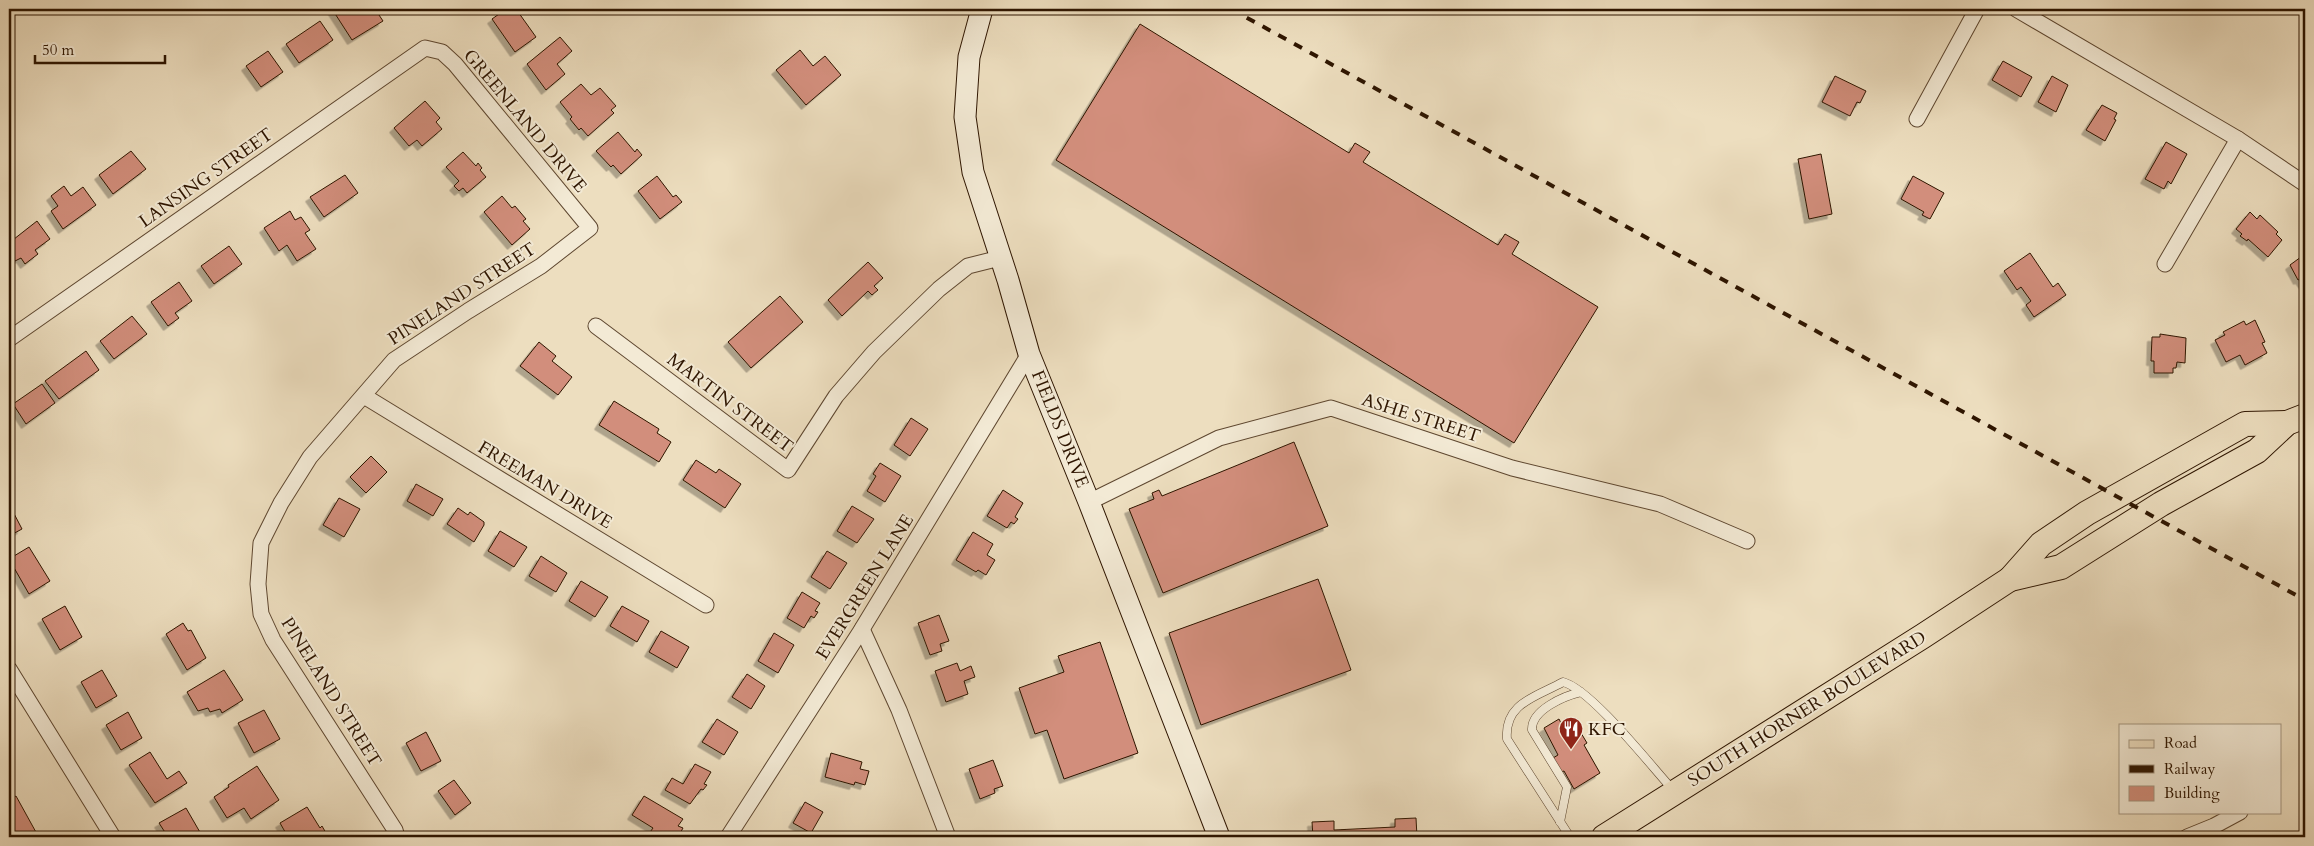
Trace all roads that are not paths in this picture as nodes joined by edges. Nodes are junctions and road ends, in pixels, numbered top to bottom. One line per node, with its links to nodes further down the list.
1 (982, 9): 9 (street, FIELDS DRIVE)
2 (1976, 9): 5 (street)
3 (2016, 9): 6 (street)
4 (425, 48): 8 (street, GREENLAND DRIVE); 12 (street, LANSING STREET)
5 (1917, 119)
6 (2238, 139): 7 (street); 10 (street)
7 (2305, 184)
8 (590, 228): 14 (street, PINELAND STREET)
9 (1000, 258): 11 (street, MARTIN STREET); 13 (street, FIELDS DRIVE)
10 (2165, 264)
11 (596, 326)
12 (9, 339)
13 (1029, 354): 16 (street, FIELDS DRIVE); 20 (street, EVERGREEN LANE)
14 (364, 396): 19 (street, FREEMAN DRIVE); 28 (street, PINELAND STREET)
15 (2296, 419): 18 (main road, SOUTH HORNER BOULEVARD); 18 (main road, SOUTH HORNER BOULEVARD)
16 (1089, 502): 17 (street, ASHE STREET); 31 (street, FIELDS DRIVE)
17 (1746, 541)
18 (2010, 579): 23 (main road, SOUTH HORNER BOULEVARD)
19 (706, 605)
20 (862, 629): 29 (street, EVERGREEN LANE); 30 (street)
21 (9, 669): 27 (street)
22 (1581, 692): 23 (lane); 25 (lane); 25 (lane)
23 (1675, 792): 26 (main road, SOUTH HORNER BOULEVARD)
24 (2236, 814): 33 (street)
25 (1560, 822): 32 (lane)
26 (1616, 834)
27 (114, 837)
28 (397, 837)
29 (728, 837)
30 (948, 837)
31 (1219, 837)
32 (1570, 837)
33 (2187, 837)

